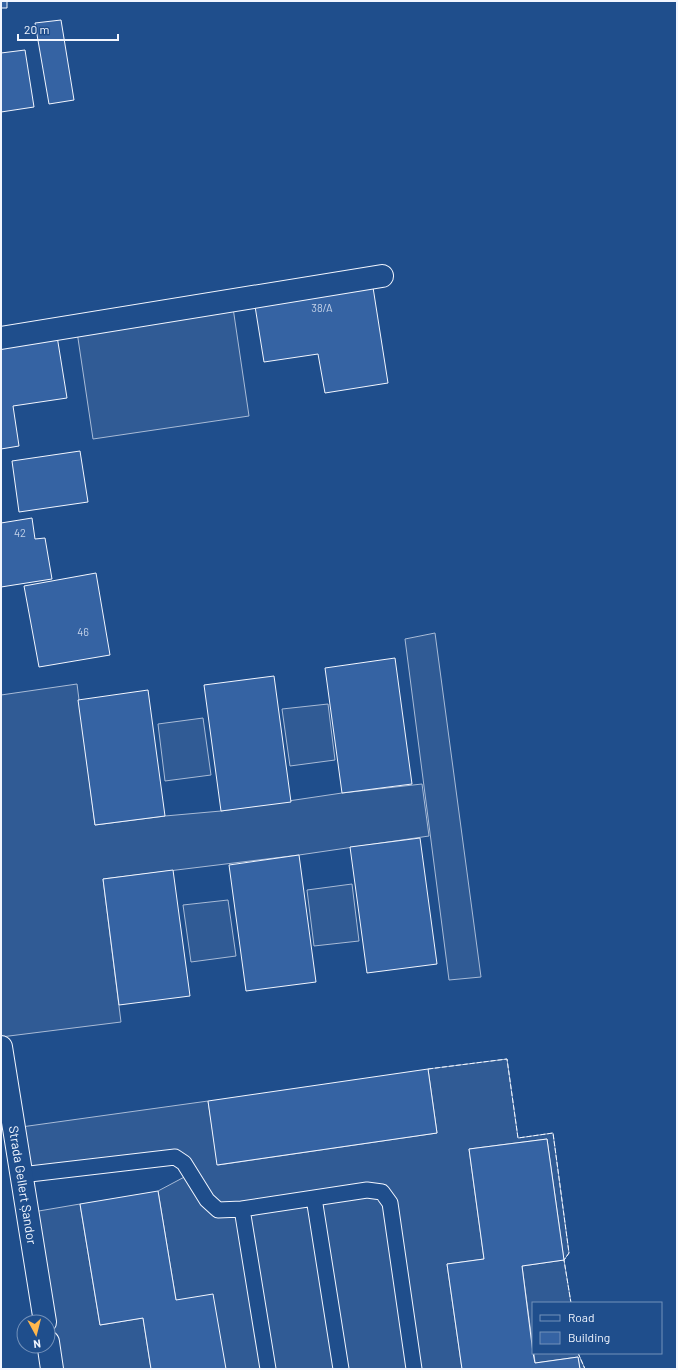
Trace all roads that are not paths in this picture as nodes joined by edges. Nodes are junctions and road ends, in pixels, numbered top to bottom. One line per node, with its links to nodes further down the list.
1 (382, 276): 2 (street)
2 (1, 338)
3 (1, 1047): 4 (street, Strada Gellert Șandor)
4 (21, 1175): 6 (lane); 7 (street, Strada Gellert Șandor)
5 (314, 1198): 6 (lane); 11 (lane); 12 (lane)
6 (242, 1209): 10 (lane)
7 (44, 1314)
8 (50, 1354): 9 (street)
9 (52, 1369)
10 (268, 1369)
11 (341, 1369)
12 (414, 1369)

